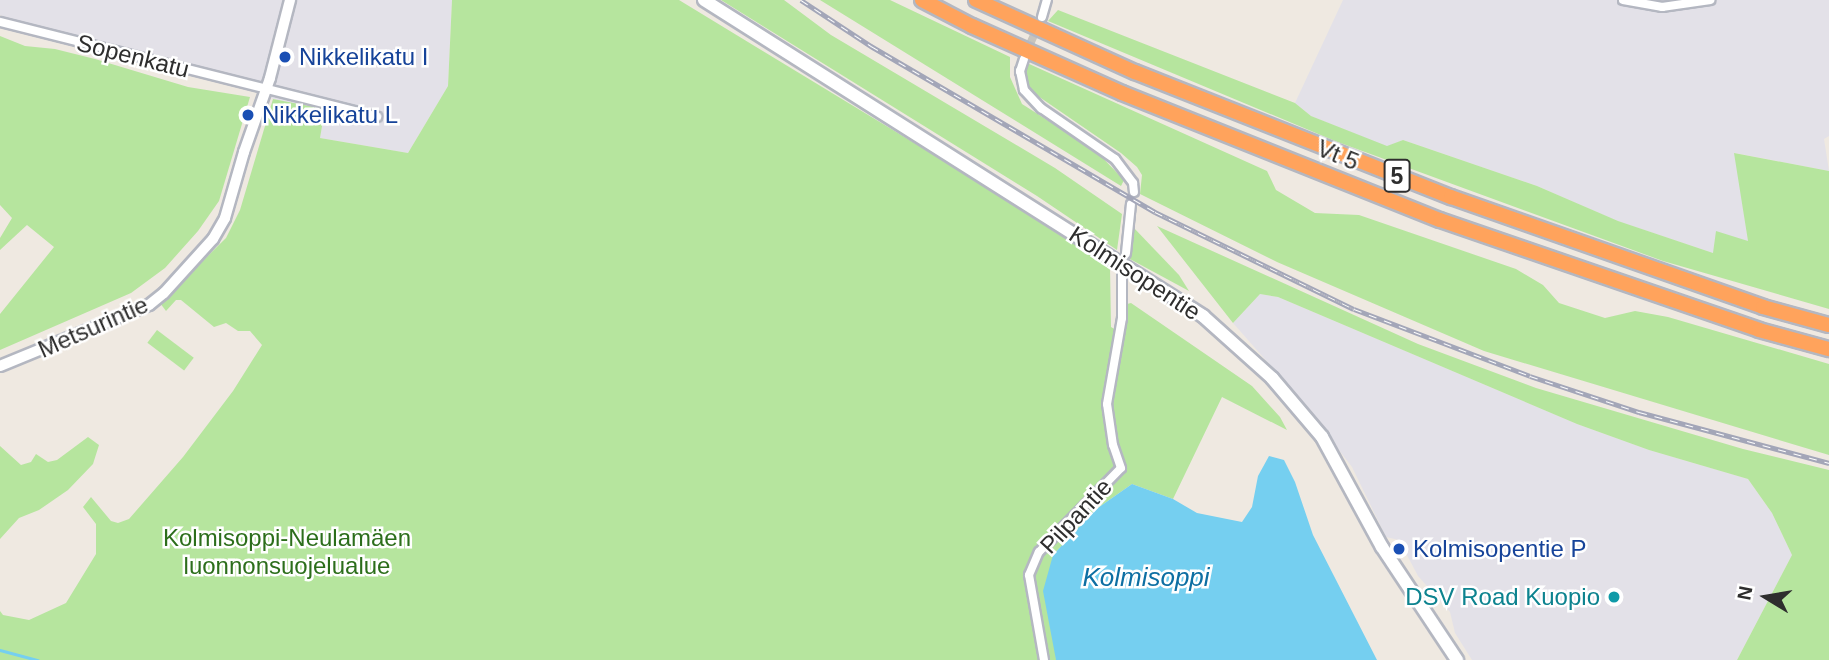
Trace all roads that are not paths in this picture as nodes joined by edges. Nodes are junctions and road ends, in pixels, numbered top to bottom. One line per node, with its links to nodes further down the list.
1 (290, 0): 11 (street, Metsurintie)
2 (704, 0): 21 (main road, Kolmisopentie)
3 (922, 0): 18 (highway, Vt 5 / 5)
4 (976, 0): 17 (highway, Vt 5 / 5)
5 (1047, 0): 8 (street)
6 (1623, 0): 7 (street)
7 (1710, 0)
8 (1042, 17)
9 (0, 22): 11 (street, Sopenkatu)
10 (1024, 59): 13 (street)
11 (266, 91): 12 (street, Sopenkatu); 19 (street, Metsurintie)
12 (377, 117)
13 (1134, 192)
14 (1131, 204): 15 (street)
15 (1126, 253)
16 (1122, 275): 20 (street, Pilpantie)
17 (1829, 325)
18 (1829, 349)
19 (0, 366)
20 (1044, 660)
21 (1457, 660)

